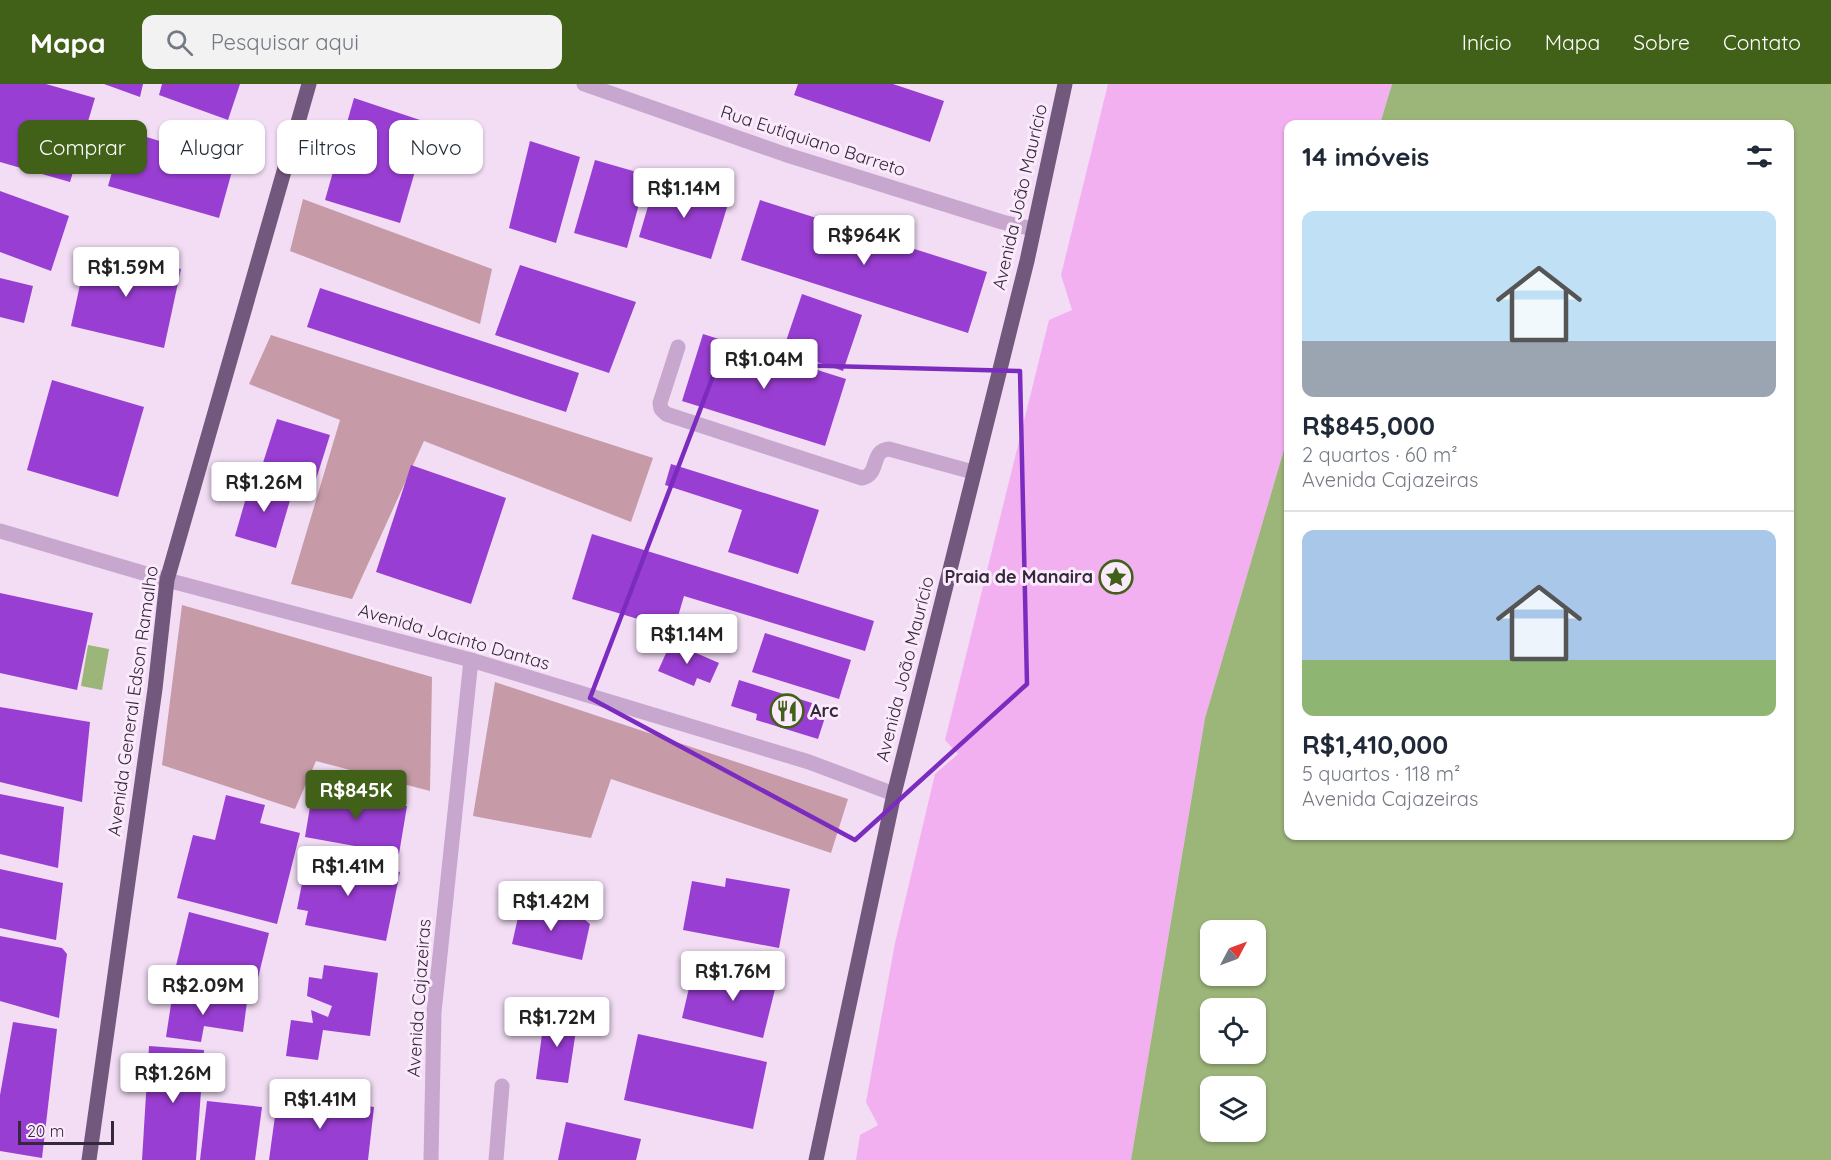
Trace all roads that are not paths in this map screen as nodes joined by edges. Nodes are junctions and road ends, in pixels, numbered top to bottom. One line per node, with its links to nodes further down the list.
1 (309, 84): 8 (main road, Avenida General Edson Ramalho)
2 (584, 84): 4 (street, Rua Eutiquiano Barreto)
3 (1065, 84): 4 (main road, Avenida João Maurício)
4 (1033, 229): 6 (main road, Avenida João Maurício)
5 (678, 347): 6 (street)
6 (973, 472): 10 (main road, Avenida João Maurício)
7 (0, 531): 8 (street, Avenida Jacinto Dantas)
8 (167, 580): 9 (street, Avenida Jacinto Dantas); 12 (main road, Avenida General Edson Ramalho)
9 (471, 660): 10 (street, Avenida Jacinto Dantas); 13 (street, Avenida Cajazeiras)
10 (894, 794): 15 (main road, Avenida João Maurício)
11 (502, 1086): 14 (street)
12 (89, 1160)
13 (430, 1160)
14 (496, 1160)
15 (816, 1160)

